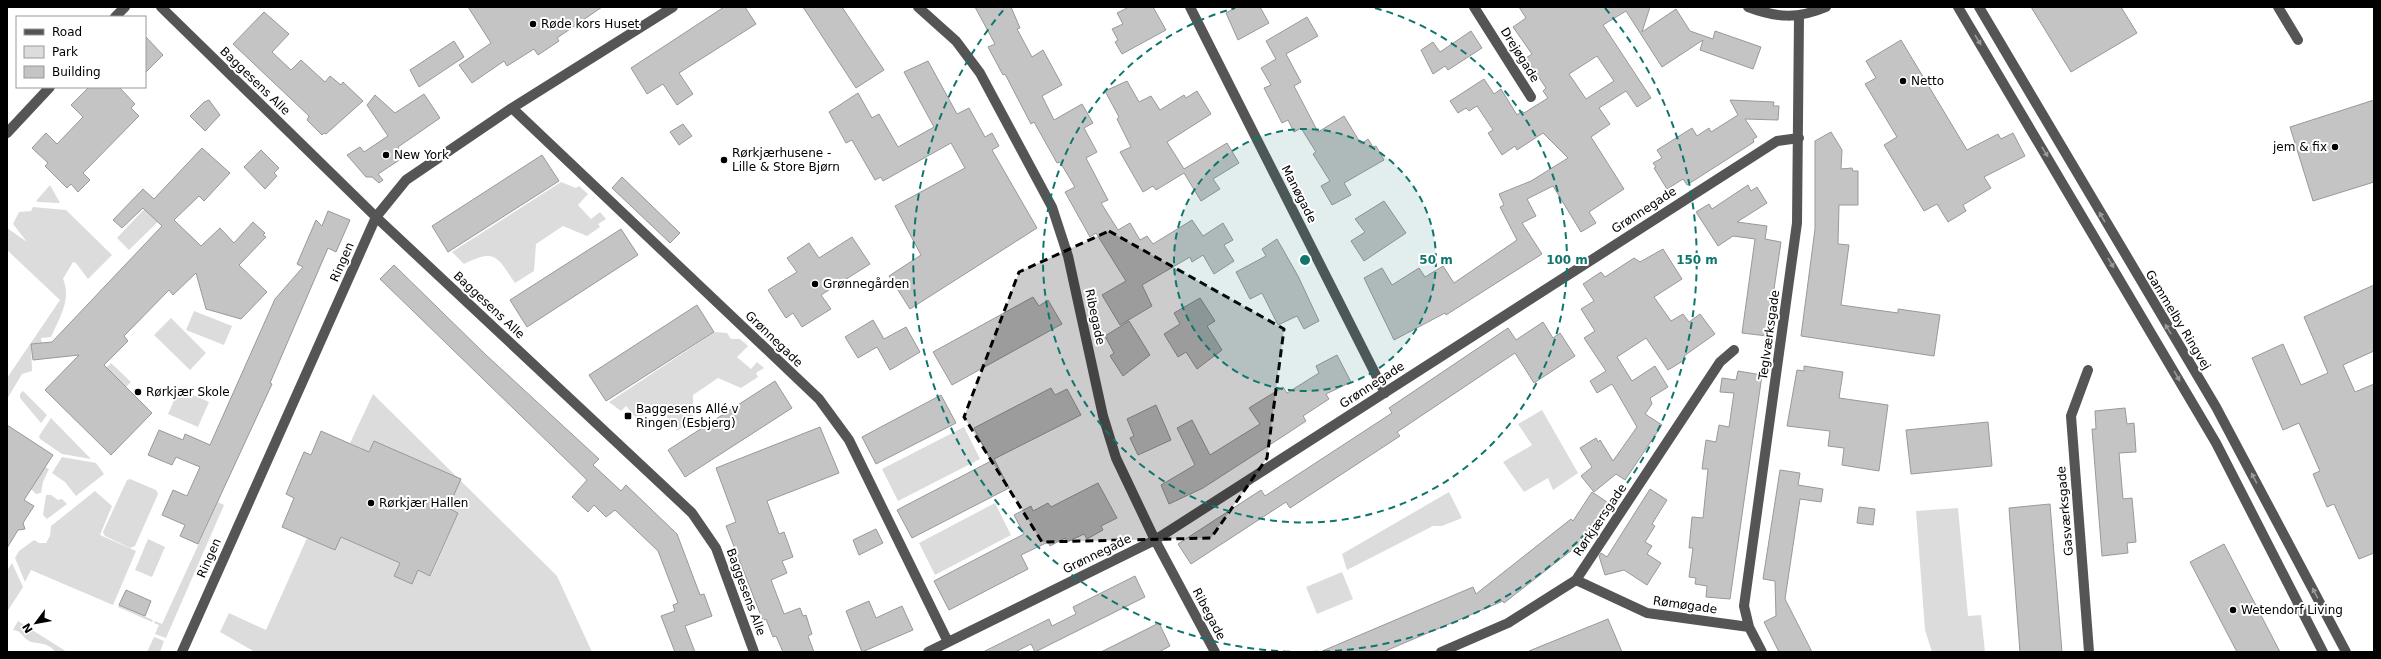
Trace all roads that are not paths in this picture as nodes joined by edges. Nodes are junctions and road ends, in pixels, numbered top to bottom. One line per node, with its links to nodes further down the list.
1 (125, 7): 12 (street)
2 (161, 7): 20 (street, Baggesens Alle)
3 (673, 7): 17 (street, Ringen)
4 (918, 7): 24 (street, Ribegade)
5 (1190, 7): 23 (street, Manøgade)
6 (1474, 7): 16 (street, Drejøgade)
7 (1748, 7): 13 (street)
8 (1826, 7): 13 (street)
9 (1958, 7): 35 (street, one-way to 35)
10 (1978, 7): 36 (street, Gammelby Ringvej, one-way to 10)
11 (2278, 7): 14 (street)
12 (116, 16)
13 (1799, 17): 19 (street, Teglværksgade)
14 (2298, 40)
15 (49, 88): 18 (street)
16 (1530, 97)
17 (512, 108): 20 (street, Ringen); 27 (street, Grønnegade)
18 (7, 133)
19 (1799, 138): 23 (street, Grønnegade); 26 (street, Teglværksgade)
20 (376, 217): 28 (street, Ringen); 29 (street, Baggesens Alle)
21 (1734, 350): 25 (street, Rørkjærsgade)
22 (2088, 370): 34 (street, Gasværksgade)
23 (1385, 393): 24 (street, Grønnegade)
24 (1155, 540): 27 (street, Grønnegade); 31 (street, Ribegade)
25 (1576, 580): 26 (street, Rømøgade); 32 (street, Rørkjærsgade)
26 (1749, 627): 33 (street, Teglværksgade)
27 (948, 642): 30 (street, Grønnegade)
28 (182, 652)
29 (754, 652)
30 (928, 652)
31 (1214, 652)
32 (1442, 652)
33 (1762, 652)
34 (2089, 652)
35 (2323, 652)
36 (2346, 652)

